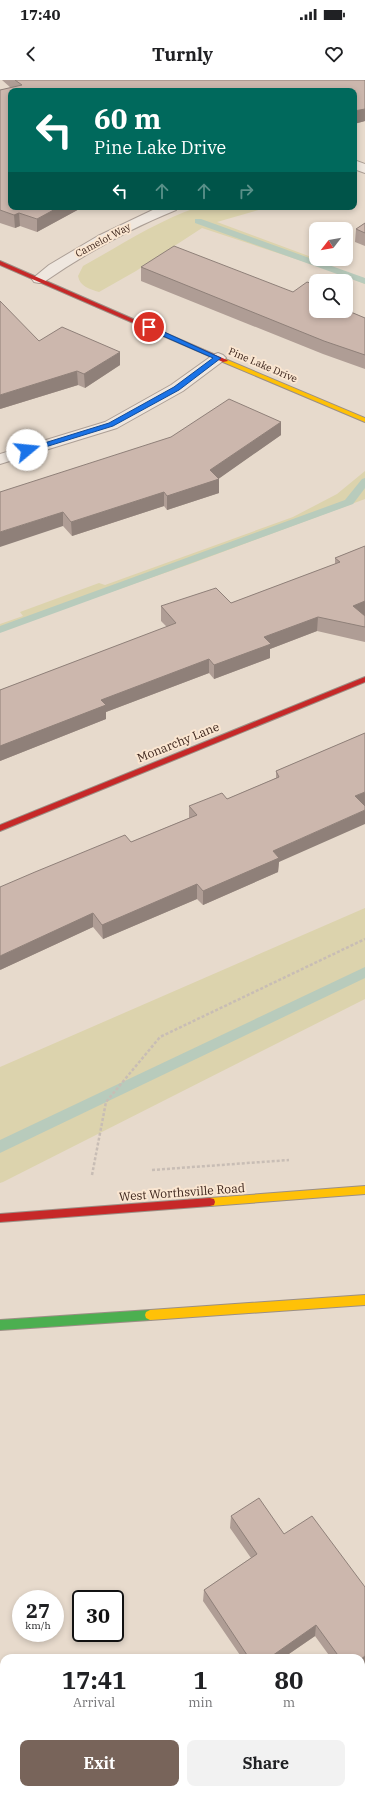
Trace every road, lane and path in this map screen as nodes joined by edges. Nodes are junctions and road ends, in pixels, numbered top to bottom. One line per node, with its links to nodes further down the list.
1 (357, 158): 2 (street)
2 (365, 169)
3 (163, 210): 5 (street, Camelot Way)
4 (0, 263): 5 (street, Pine Lake Drive)
5 (39, 279): 6 (street, Pine Lake Drive)
6 (218, 358): 7 (street, Pine Lake Drive); 8 (street)
7 (365, 420)
8 (0, 459)
9 (365, 679): 10 (street, Monarchy Lane)
10 (0, 828)
11 (365, 939): 12 (path)
12 (92, 1175)
13 (365, 1190): 14 (street, West Worthsville Road)
14 (0, 1218)
15 (365, 1300): 16 (street)
16 (0, 1325)

